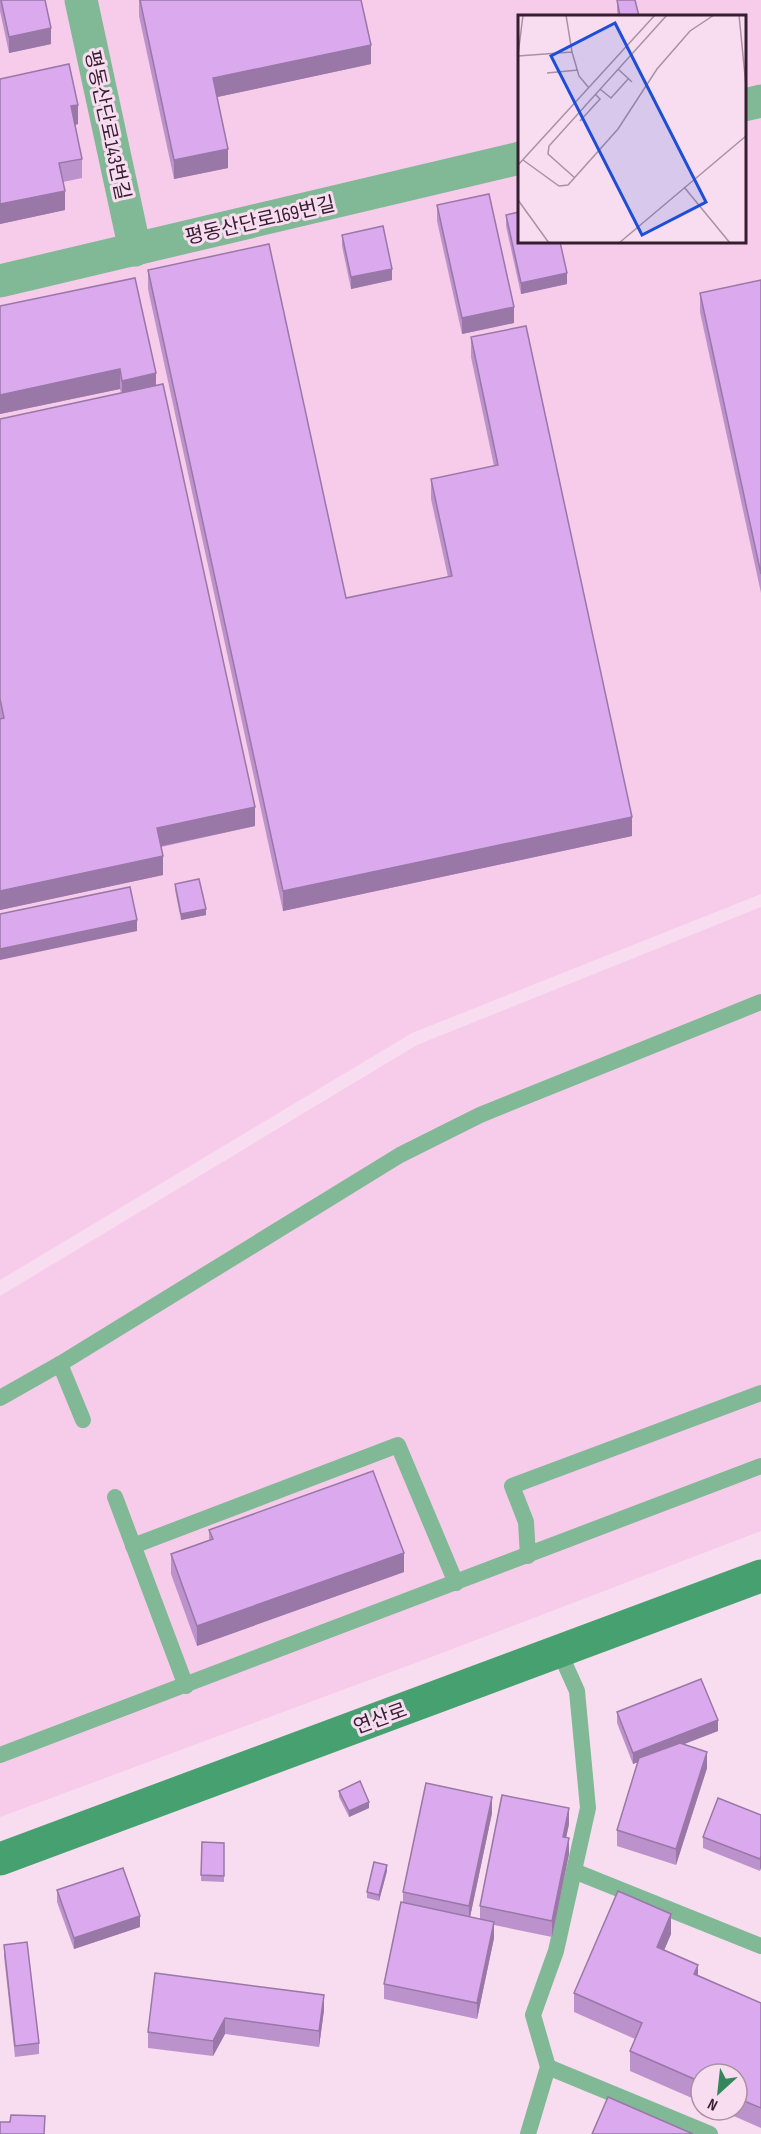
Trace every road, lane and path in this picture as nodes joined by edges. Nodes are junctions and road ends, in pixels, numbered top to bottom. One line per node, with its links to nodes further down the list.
1 (81, 0): 5 (street, 평동산단로143번길)
2 (761, 101): 3 (street)
3 (746, 105)
4 (518, 158): 5 (street, 평동산단로169번길)
5 (135, 250): 6 (street, 평동산단로169번길)
6 (0, 281)
7 (761, 1002): 8 (lane)
8 (60, 1364): 10 (lane); 11 (lane)
9 (761, 1393): 15 (lane)
10 (0, 1398)
11 (83, 1420)
12 (761, 1466): 15 (lane)
13 (115, 1497): 14 (lane)
14 (133, 1546): 17 (lane); 19 (lane)
15 (528, 1556): 17 (lane)
16 (761, 1576): 18 (main road, 연산로)
17 (456, 1583): 19 (lane)
18 (560, 1651): 21 (main road, 연산로); 22 (lane)
19 (186, 1686): 20 (lane)
20 (0, 1755)
21 (0, 1860)
22 (574, 1871): 23 (lane); 24 (lane)
23 (761, 1946)
24 (548, 2067): 25 (lane); 26 (lane)
25 (528, 2134)
26 (710, 2134)

